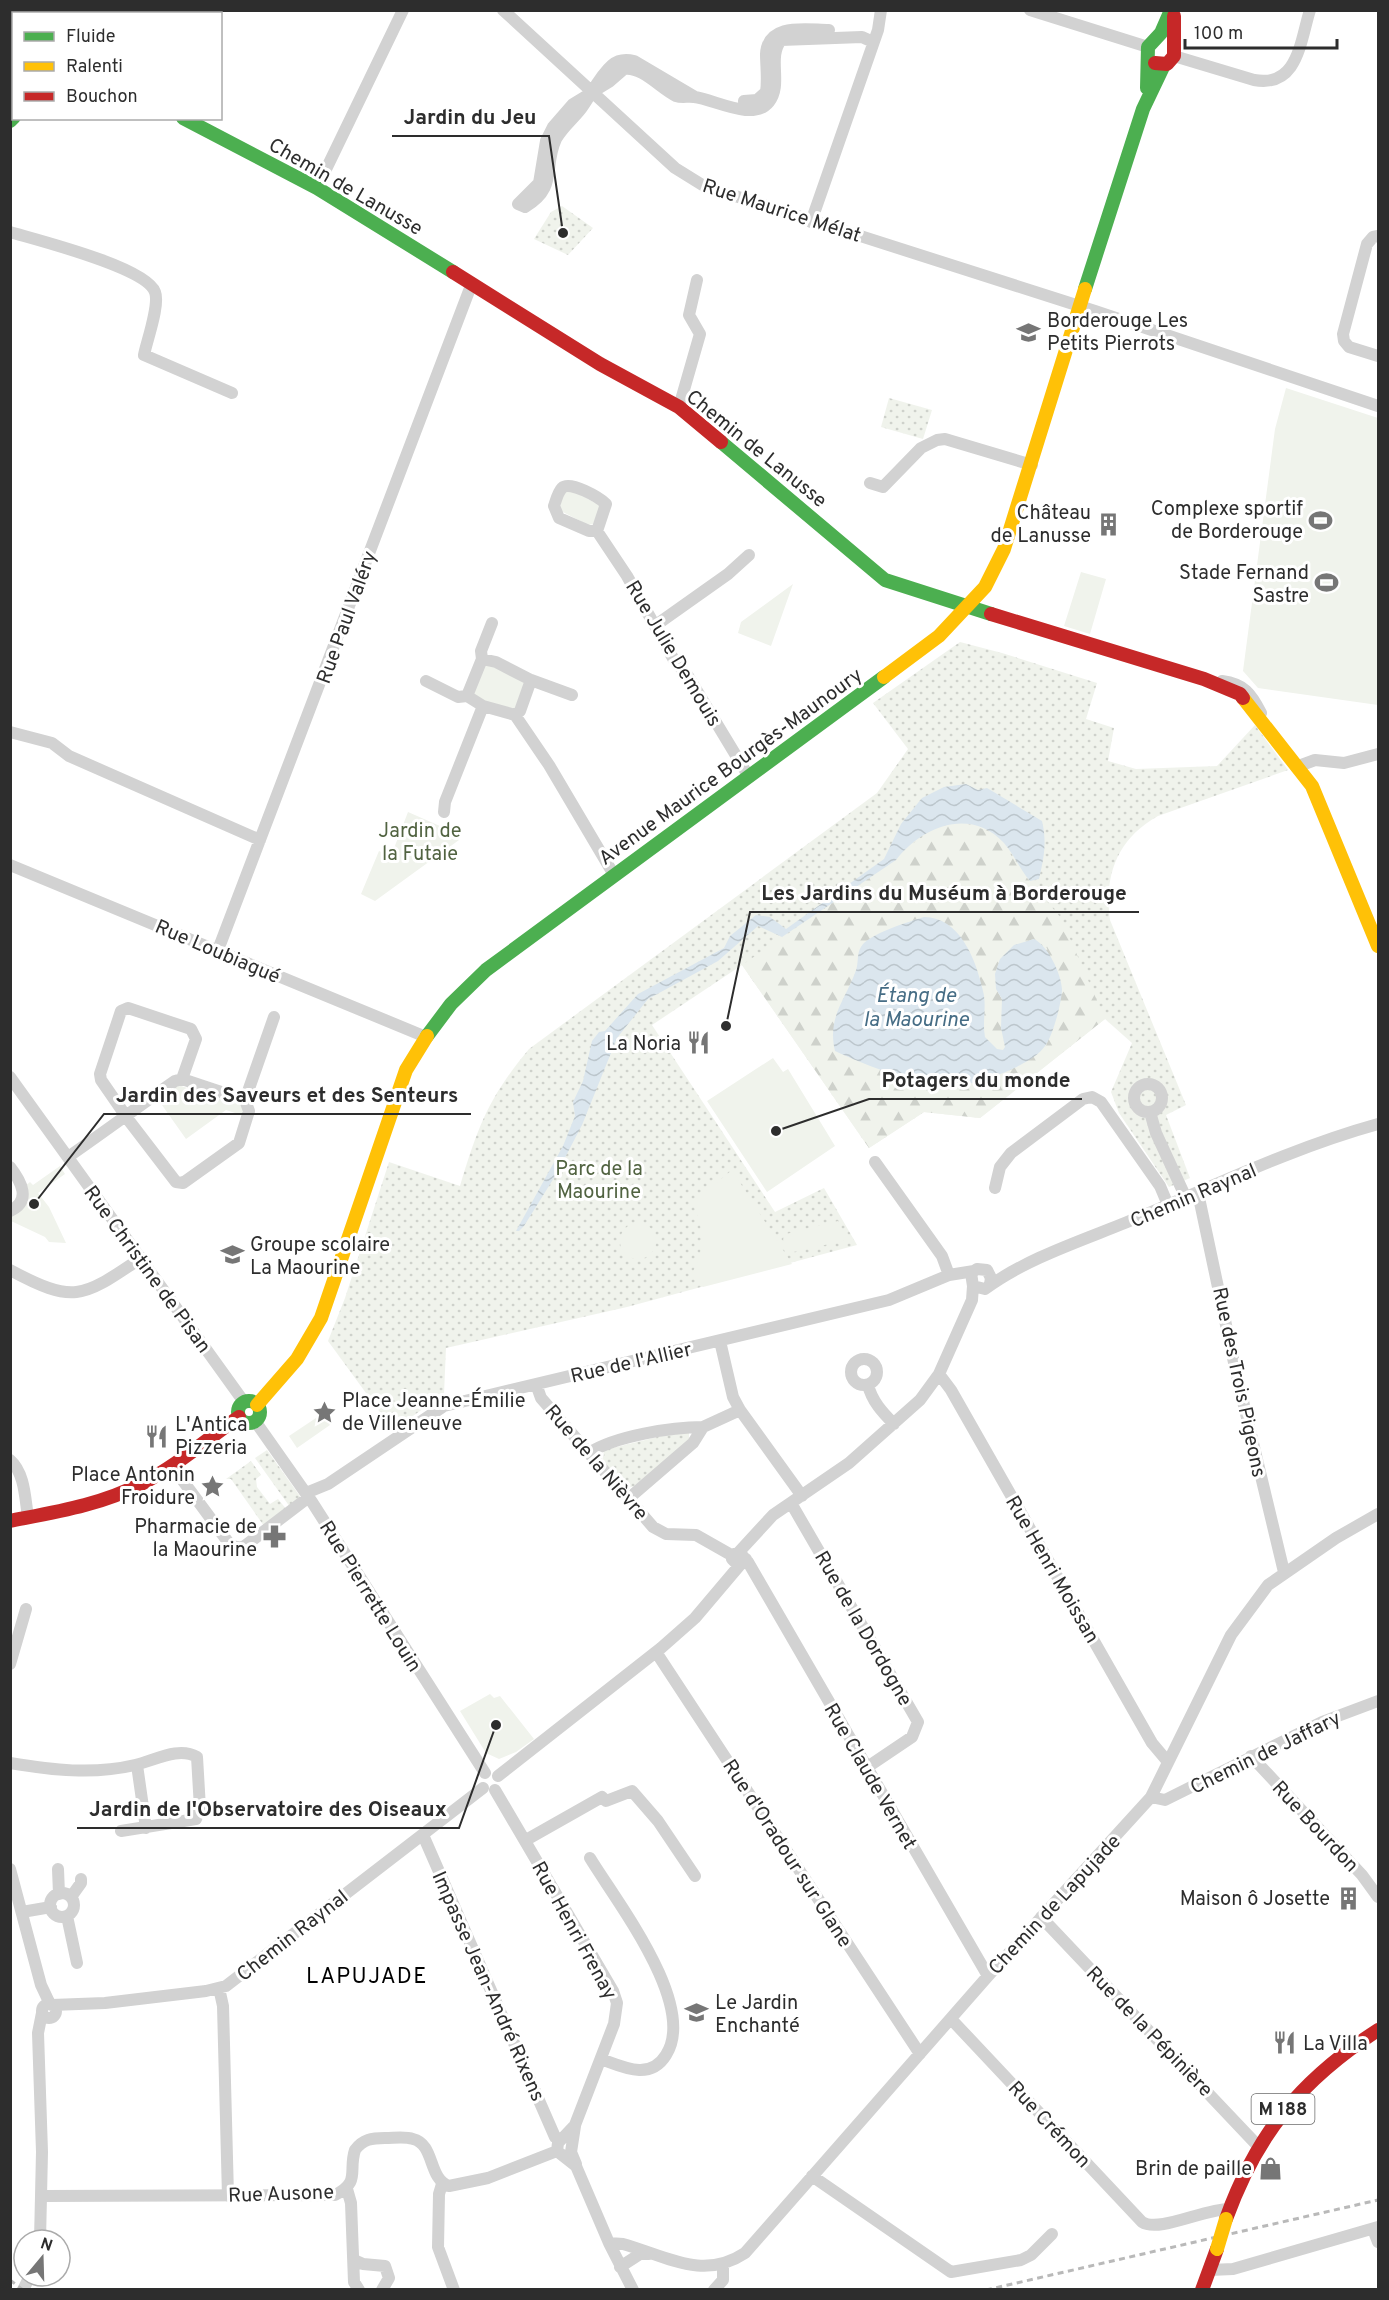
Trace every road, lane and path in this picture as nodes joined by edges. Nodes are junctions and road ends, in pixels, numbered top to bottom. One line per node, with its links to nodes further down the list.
1 (403, 10): 14 (street)
2 (503, 10): 10 (street, Rue Maurice Mélat)
3 (880, 10): 7 (street)
4 (1030, 10): 8 (street)
5 (1173, 10): 8 (street, Avenue Maurice Bourgès-Maunoury); 9 (street, Avenue Maurice Bourgès-Maunoury)
6 (1310, 10): 9 (street)
7 (875, 38): 10 (street); 15 (street)
8 (1152, 48): 9 (street); 9 (street); 11 (street, Avenue Maurice Bourgès-Maunoury)
9 (1170, 55): 11 (street, Avenue Maurice Bourgès-Maunoury)
10 (591, 93): 13 (street); 15 (street, Rue Maurice Mélat)
11 (1143, 109): 20 (street, Avenue Maurice Bourgès-Maunoury)
12 (187, 120): 14 (street, Chemin de Lanusse)
13 (560, 125): 13 (street)
14 (317, 188): 19 (street, Chemin de Lanusse)
15 (811, 222): 20 (street, Rue Maurice Mélat)
16 (10, 232): 22 (street)
17 (1378, 236): 21 (street)
18 (697, 280): 24 (street)
19 (472, 283): 24 (street, Chemin de Lanusse); 44 (street, Rue Paul Valéry)
20 (1080, 306): 23 (street, Rue Maurice Mélat); 25 (street, Avenue Maurice Bourgès-Maunoury)
21 (1378, 356)
22 (232, 393)
23 (1378, 406)
24 (679, 407): 29 (street, Chemin de Lanusse)
25 (1032, 465): 26 (street); 29 (street, Avenue Maurice Bourgès-Maunoury)
26 (870, 483)
27 (597, 531): 27 (street); 31 (street, Rue Julie Demouis)
28 (749, 555): 31 (street)
29 (969, 606): 41 (street, Chemin de Lanusse); 42 (street, Avenue Maurice Bourgès-Maunoury)
30 (492, 623): 32 (street)
31 (656, 625): 42 (street, Rue Julie Demouis)
32 (482, 659): 33 (street); 36 (street)
33 (531, 680): 35 (street); 38 (street)
34 (426, 681): 36 (street)
35 (572, 695)
36 (467, 696): 37 (street)
37 (483, 706): 38 (street); 43 (street)
38 (515, 715): 46 (street)
39 (10, 732): 44 (street)
40 (1378, 754): 41 (street)
41 (1296, 767): 47 (street, Chemin de Lanusse)
42 (749, 777): 46 (street, Avenue Maurice Bourgès-Maunoury)
43 (444, 812)
44 (260, 840): 48 (street, Rue Paul Valéry)
45 (10, 865): 48 (street, Rue Loubiagué)
46 (614, 875): 50 (street, Avenue Maurice Bourgès-Maunoury)
47 (1378, 946)
48 (218, 950): 50 (street, Rue Loubiagué)
49 (274, 1017): 53 (street)
50 (426, 1036): 72 (street, Avenue Maurice Bourgès-Maunoury)
51 (10, 1077): 57 (street, Rue Christine de Pisan)
52 (182, 1079): 53 (street); 55 (street); 55 (street)
53 (247, 1103): 55 (street)
54 (1150, 1112): 61 (street, Rue des Trois Pigeons)
55 (126, 1116): 57 (street)
56 (1378, 1124): 61 (street, Chemin Raynal)
57 (68, 1157): 64 (street, Rue Christine de Pisan)
58 (874, 1162): 66 (street)
59 (10, 1167): 63 (street)
60 (995, 1188): 62 (street)
61 (1192, 1195): 62 (street, Chemin Raynal); 88 (street, Rue des Trois Pigeons)
62 (1168, 1205): 67 (street, Chemin Raynal)
63 (10, 1211)
64 (141, 1258): 65 (street); 72 (street, Rue Christine de Pisan)
65 (10, 1270)
66 (950, 1275): 67 (street, Rue de l'Allier); 68 (street, Rue de l'Allier)
67 (980, 1281): 69 (street)
68 (720, 1341): 70 (street, Rue de l'Allier); 73 (street)
69 (939, 1374): 76 (street); 94 (street, Rue Henri Moissan)
70 (536, 1384): 78 (street, Rue de la Nièvre); 81 (street, Rue de l'Allier)
71 (868, 1385): 76 (street)
72 (251, 1404): 74 (street); 75 (street)
73 (740, 1410): 77 (street); 83 (street)
74 (239, 1417): 75 (street); 80 (street)
75 (255, 1421): 81 (street, Rue Pierrette Louin)
76 (894, 1424): 83 (street)
77 (703, 1427): 78 (street); 82 (street)
78 (589, 1454): 82 (street, Rue de la Nièvre)
79 (10, 1460): 85 (street)
80 (172, 1466): 81 (street); 85 (street)
81 (309, 1497): 98 (street, Rue Pierrette Louin)
82 (628, 1499): 87 (street, Rue de la Nièvre)
83 (796, 1499): 87 (street); 97 (street, Rue de la Dordogne)
84 (1378, 1514): 88 (street, Chemin de Lapujade)
85 (28, 1517): 86 (street)
86 (10, 1521)
87 (739, 1560): 90 (street); 97 (street, Rue Claude Vernet)
88 (1284, 1572): 94 (street, Chemin de Lapujade)
89 (26, 1609): 91 (street)
90 (656, 1652): 99 (street); 123 (street, Rue d'Oradour sur Glane)
91 (10, 1664)
92 (1378, 1701): 93 (street, Chemin de Jaffary)
93 (1251, 1756): 101 (street, Chemin de Jaffary); 112 (street, Rue Bourdon)
94 (1168, 1762): 101 (street, Chemin de Lapujade)
95 (10, 1763): 96 (street)
96 (137, 1765): 102 (street); 102 (street)
97 (866, 1768): 118 (street, Rue Claude Vernet)
98 (485, 1773): 99 (street); 100 (street)
99 (498, 1776): 100 (street)
100 (489, 1789): 104 (street, Chemin Raynal); 105 (street, Rue Henri Frenay)
101 (1152, 1797): 116 (street, Chemin de Lapujade)
102 (146, 1828): 103 (street)
103 (121, 1832)
104 (423, 1835): 119 (street, Chemin Raynal); 126 (street, Impasse Jean-André Rixens)
105 (526, 1840): 109 (street); 124 (street, Rue Henri Frenay)
106 (590, 1858): 124 (street)
107 (10, 1869): 114 (street)
108 (58, 1869): 111 (street)
109 (695, 1876)
110 (81, 1879): 111 (street)
111 (65, 1896): 113 (street); 115 (street)
112 (1378, 1897)
113 (51, 1907): 114 (street); 115 (street)
114 (21, 1912): 120 (street)
115 (67, 1916): 117 (street)
116 (1041, 1917): 118 (street, Chemin de Lapujade); 125 (street, Rue de la Pépinière)
117 (77, 1963)
118 (988, 1976): 121 (street, Chemin de Lapujade)
119 (219, 1988): 120 (street, Chemin Raynal); 131 (street)
120 (48, 2010): 130 (street)
121 (951, 2019): 123 (street, Chemin de Lapujade); 132 (street, Rue Crémon)
122 (1378, 2030): 125 (street, M 188)
123 (920, 2054): 127 (street, Chemin de Lapujade)
124 (601, 2059): 126 (street, Rue Henri Frenay)
125 (1258, 2145): 132 (street, M 188)
126 (564, 2147): 128 (street); 136 (street, Impasse Jean-André Rixens)
127 (812, 2176): 135 (street); 140 (street, Chemin de Lapujade)
128 (442, 2184): 129 (street, Rue Ausone); 144 (street)
129 (347, 2189): 131 (street, Rue Ausone); 139 (street)
130 (43, 2196): 131 (street, Rue Ausone); 133 (street)
131 (228, 2196)
132 (1228, 2214): 138 (street, M 188, bridge)
133 (41, 2228)
134 (1377, 2233): 138 (street)
135 (1052, 2234)
136 (609, 2243): 137 (street); 141 (street)
137 (650, 2254): 140 (street); 141 (street)
138 (1214, 2259): 148 (street, M 188)
139 (354, 2260): 142 (street); 143 (street)
140 (723, 2265): 147 (street)
141 (620, 2267): 145 (street); 146 (street)
142 (359, 2289)
143 (382, 2289)
144 (454, 2289)
145 (625, 2289)
146 (633, 2289)
147 (714, 2289)
148 (1202, 2289)

